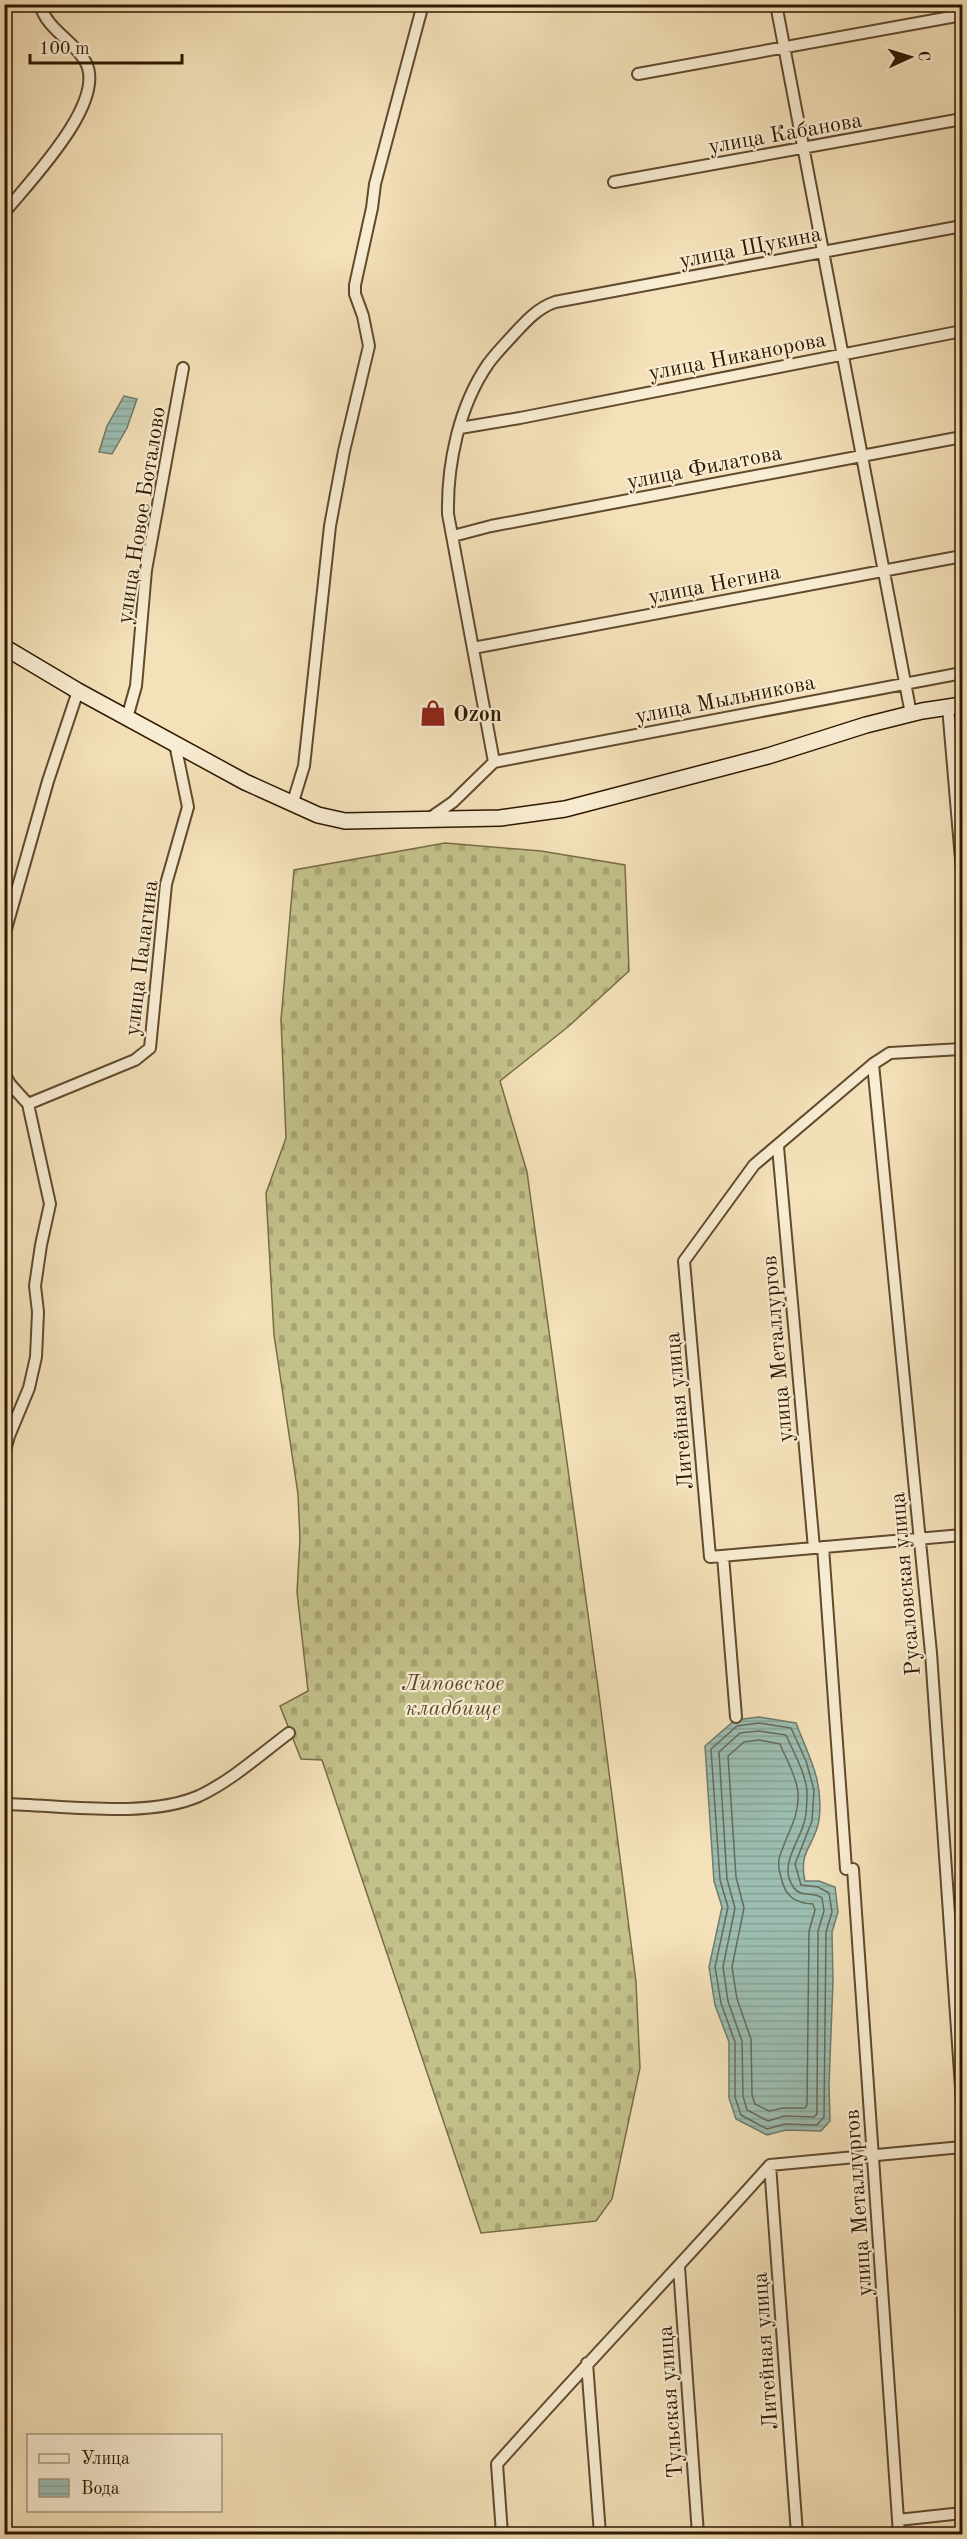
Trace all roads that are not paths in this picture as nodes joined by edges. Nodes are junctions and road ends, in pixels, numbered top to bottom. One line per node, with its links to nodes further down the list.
1 (40, 4): 10 (street)
2 (423, 4): 33 (street)
3 (777, 4): 5 (street)
4 (963, 15): 5 (street)
5 (785, 48): 6 (street); 8 (street)
6 (638, 74)
7 (963, 119): 8 (street, улица Кабанова)
8 (805, 148): 9 (street, улица Кабанова); 12 (street)
9 (614, 183)
10 (4, 213)
11 (963, 226): 12 (street, улица Щукина)
12 (825, 252): 14 (street); 16 (street, улица Щукина)
13 (963, 332): 14 (street, улица Никанорова)
14 (844, 354): 16 (street, улица Никанорова); 18 (street)
15 (183, 368): 28 (street, улица Новое Боталово)
16 (460, 428): 19 (street)
17 (963, 437): 18 (street, улица Филатова)
18 (864, 456): 19 (street, улица Филатова); 21 (street)
19 (453, 536): 23 (street)
20 (963, 556): 21 (street, улица Негина)
21 (884, 571): 23 (street, улица Негина); 25 (street)
22 (4, 647): 26 (street)
23 (473, 648): 31 (street)
24 (963, 673): 25 (street, улица Мыльникова)
25 (906, 684): 29 (street); 31 (street, улица Мыльникова)
26 (78, 691): 28 (street); 37 (street)
27 (955, 706): 29 (street); 36 (street)
28 (129, 710): 30 (street)
29 (911, 714): 34 (street)
30 (175, 744): 33 (street); 41 (street, улица Палагина)
31 (494, 762): 32 (street)
32 (453, 802): 34 (street); 35 (street)
33 (292, 805): 35 (street)
34 (456, 819): 35 (street)
35 (427, 820)
36 (963, 871)
37 (4, 936)
38 (963, 1049): 39 (street)
39 (873, 1064): 42 (street); 45 (street, Русаловская улица)
40 (4, 1073): 41 (street)
41 (28, 1104): 43 (street)
42 (778, 1147): 46 (street, улица Металлургов); 47 (street, Литейная улица)
43 (4, 1454)
44 (963, 1535): 45 (street)
45 (920, 1539): 46 (street); 51 (street, Русаловская улица)
46 (818, 1547): 47 (street); 53 (street, улица Металлургов)
47 (723, 1556): 48 (street)
48 (736, 1717)
49 (289, 1732): 50 (street)
50 (4, 1804)
51 (963, 2102)
52 (963, 2147): 53 (street)
53 (873, 2156): 54 (street); 58 (street, улица Металлургов)
54 (770, 2165): 55 (street); 62 (street, Литейная улица)
55 (679, 2267): 56 (street); 61 (street, Тульская улица)
56 (587, 2363): 59 (street); 60 (street)
57 (963, 2513): 58 (street)
58 (897, 2520): 63 (street, улица Металлургов)
59 (502, 2535)
60 (600, 2535)
61 (698, 2535)
62 (797, 2535)
63 (898, 2535)

